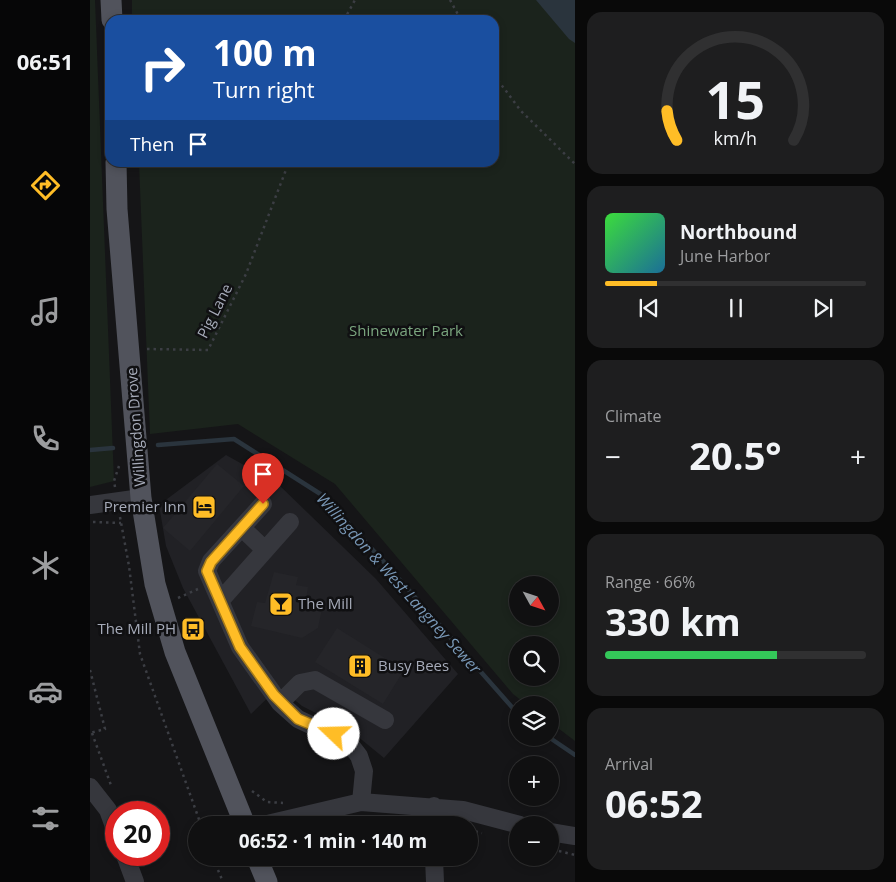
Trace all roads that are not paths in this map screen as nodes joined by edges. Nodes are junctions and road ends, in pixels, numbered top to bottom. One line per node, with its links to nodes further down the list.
1 (111, 0): 2 (main road)
2 (112, 15)
3 (116, 167): 4 (main road, Willingdon Drove)
4 (141, 498): 5 (street); 17 (main road, Willingdon Drove)
5 (90, 504)
6 (263, 504): 8 (street)
7 (290, 522): 9 (street)
8 (242, 528): 9 (street); 10 (street)
9 (265, 550): 10 (street)
10 (221, 600): 11 (street)
11 (280, 703): 12 (street); 14 (street)
12 (385, 720)
13 (90, 787): 15 (street)
14 (361, 802): 16 (street); 18 (street)
15 (105, 806)
16 (434, 806): 19 (street); 20 (street)
17 (241, 816)
18 (301, 816)
19 (434, 816)
20 (509, 822)
21 (559, 833): 22 (street)
22 (575, 836)
23 (129, 866): 26 (street)
24 (260, 866): 27 (main road)
25 (434, 866): 28 (street)
26 (135, 882)
27 (267, 882)
28 (435, 882)

